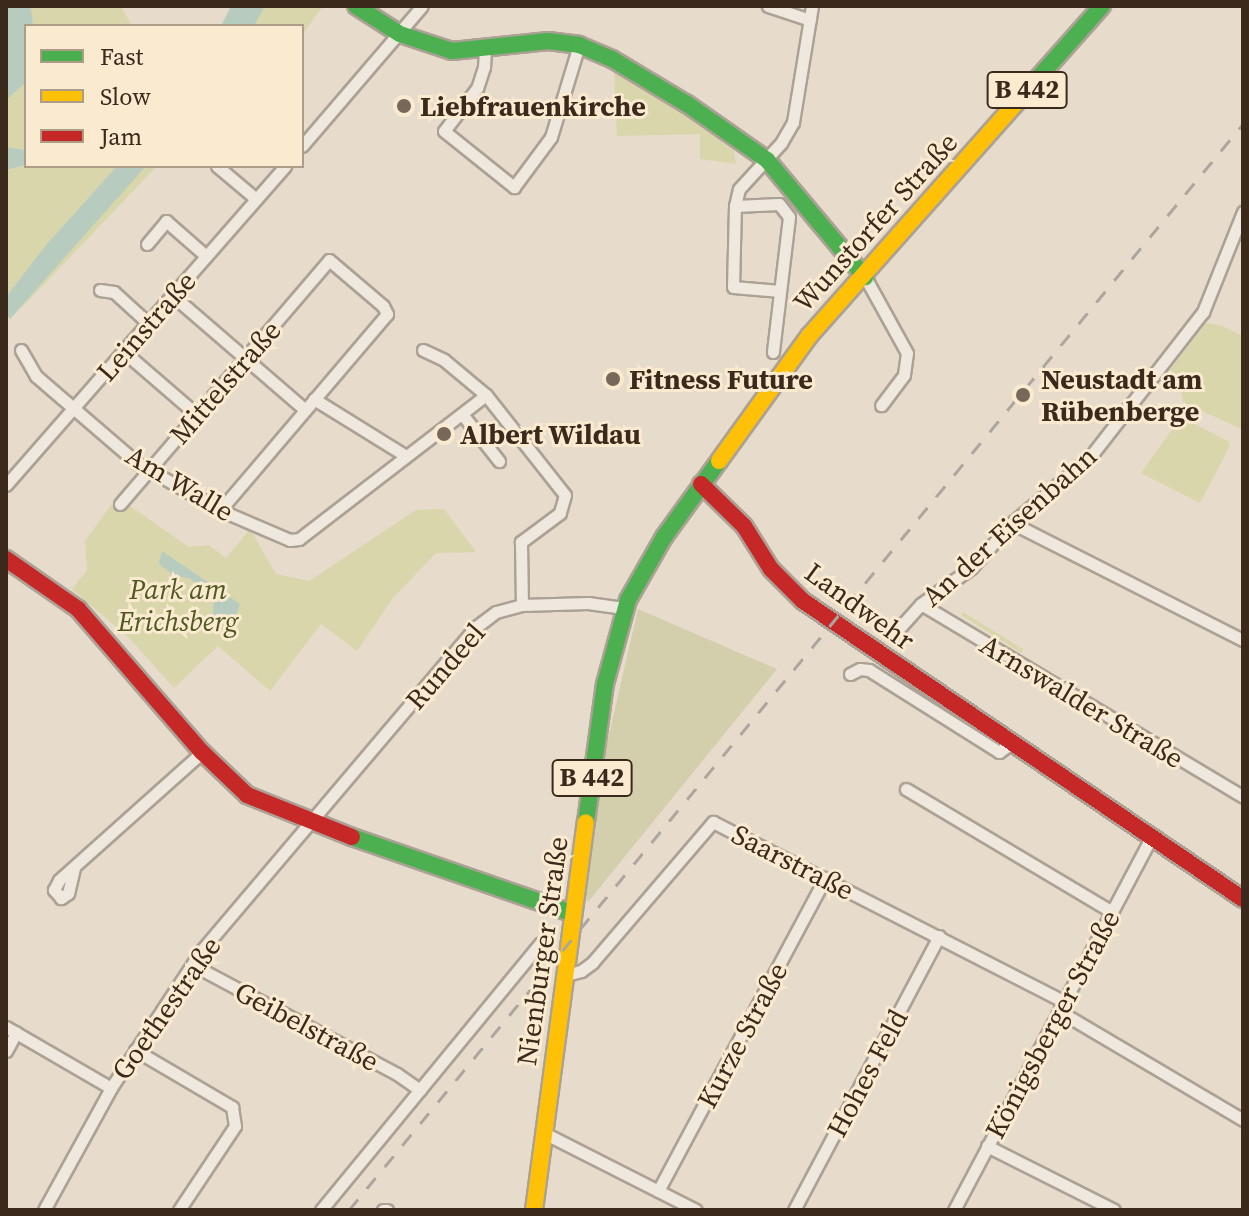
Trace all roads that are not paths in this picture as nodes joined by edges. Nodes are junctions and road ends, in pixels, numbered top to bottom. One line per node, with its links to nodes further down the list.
1 (356, 6): 7 (main road)
2 (422, 6): 7 (street)
3 (768, 6): 6 (street)
4 (812, 6): 6 (street)
5 (1102, 6): 19 (main road, Wunstorfer Straße / B 442)
6 (810, 20): 11 (street)
7 (400, 34): 9 (main road); 10 (street)
8 (579, 45): 9 (main road); 9 (street); 11 (main road)
9 (485, 49)
10 (304, 144)
11 (767, 160): 15 (street); 19 (main road)
12 (219, 168): 14 (street)
13 (283, 168): 14 (street, Leinstraße)
14 (256, 199): 18 (street, Leinstraße)
15 (735, 206): 21 (street); 21 (street)
16 (1243, 212): 43 (street, An der Eisenbahn)
17 (147, 244): 18 (street)
18 (206, 256): 22 (street, Leinstraße)
19 (865, 277): 31 (street); 39 (main road, Wunstorfer Straße / B 442)
20 (100, 290): 23 (street)
21 (780, 291): 27 (street)
22 (172, 295): 23 (street, Leinstraße); 28 (street)
23 (148, 323): 26 (street, Leinstraße)
24 (21, 350): 32 (street, Am Walle)
25 (423, 350): 29 (street)
26 (123, 351): 32 (street, Leinstraße); 34 (street)
27 (773, 352)
28 (245, 359): 30 (street, Mittelstraße); 33 (street); 34 (street, Mittelstraße)
29 (486, 395): 35 (street); 46 (street)
30 (314, 399): 33 (street); 36 (street)
31 (881, 405)
32 (73, 408): 38 (street, Am Walle); 40 (street, Leinstraße)
33 (305, 410): 42 (street)
34 (196, 414): 38 (street, Mittelstraße)
35 (462, 414): 36 (street); 37 (street)
36 (406, 456): 42 (street, Am Walle)
37 (499, 461)
38 (150, 469): 41 (street, Mittelstraße); 42 (street, Am Walle)
39 (701, 484): 47 (main road, Nienburger Straße / B 442); 51 (main road, Landwehr)
40 (6, 485)
41 (120, 504)
42 (220, 510)
43 (1012, 523): 45 (street, An der Eisenbahn); 49 (street)
44 (6, 559): 52 (main road)
45 (921, 604): 48 (street, An der Eisenbahn); 54 (street, Arnswalder Straße)
46 (522, 605): 47 (street, Rundeel); 55 (street, Rundeel)
47 (624, 608): 61 (main road, Nienburger Straße / B 442)
48 (894, 634)
49 (1243, 640)
50 (850, 674): 51 (street, Landwehr)
51 (1013, 742): 56 (main road, Landwehr)
52 (202, 752): 55 (main road); 57 (street)
53 (906, 789): 60 (street)
54 (1243, 797)
55 (312, 823): 61 (main road); 64 (street, Goethestraße)
56 (1151, 838): 59 (main road, Landwehr); 60 (street, Königsberger Straße)
57 (74, 868)
58 (825, 878): 62 (street, Saarstraße); 65 (street, Saarstraße); 75 (street, Kurze Straße)
59 (1243, 899)
60 (1111, 911): 66 (street, Königsberger Straße)
61 (572, 913): 65 (main road, Nienburger Straße / B 442)
62 (939, 936): 66 (street, Saarstraße); 81 (street, Hohes Feld)
63 (540, 943): 71 (street)
64 (193, 965): 68 (street, Goethestraße); 71 (street, Geibelstraße)
65 (566, 975): 73 (main road, Nienburger Straße / B 442)
66 (1061, 1006): 72 (street, Saarstraße); 74 (street, Königsberger Straße)
67 (11, 1030): 69 (street); 70 (street)
68 (135, 1050): 70 (street, Goethestraße); 77 (street)
69 (6, 1051)
70 (111, 1088): 76 (street, Goethestraße)
71 (420, 1090): 78 (street)
72 (1243, 1120)
73 (544, 1133): 75 (street); 79 (main road, Nienburger Straße / B 442)
74 (987, 1146): 82 (street, Königsberger Straße); 83 (street)
75 (658, 1191): 80 (street)
76 (44, 1210)
77 (179, 1210)
78 (321, 1210)
79 (534, 1210)
80 (696, 1210)
81 (794, 1210)
82 (954, 1210)
83 (1114, 1210)

